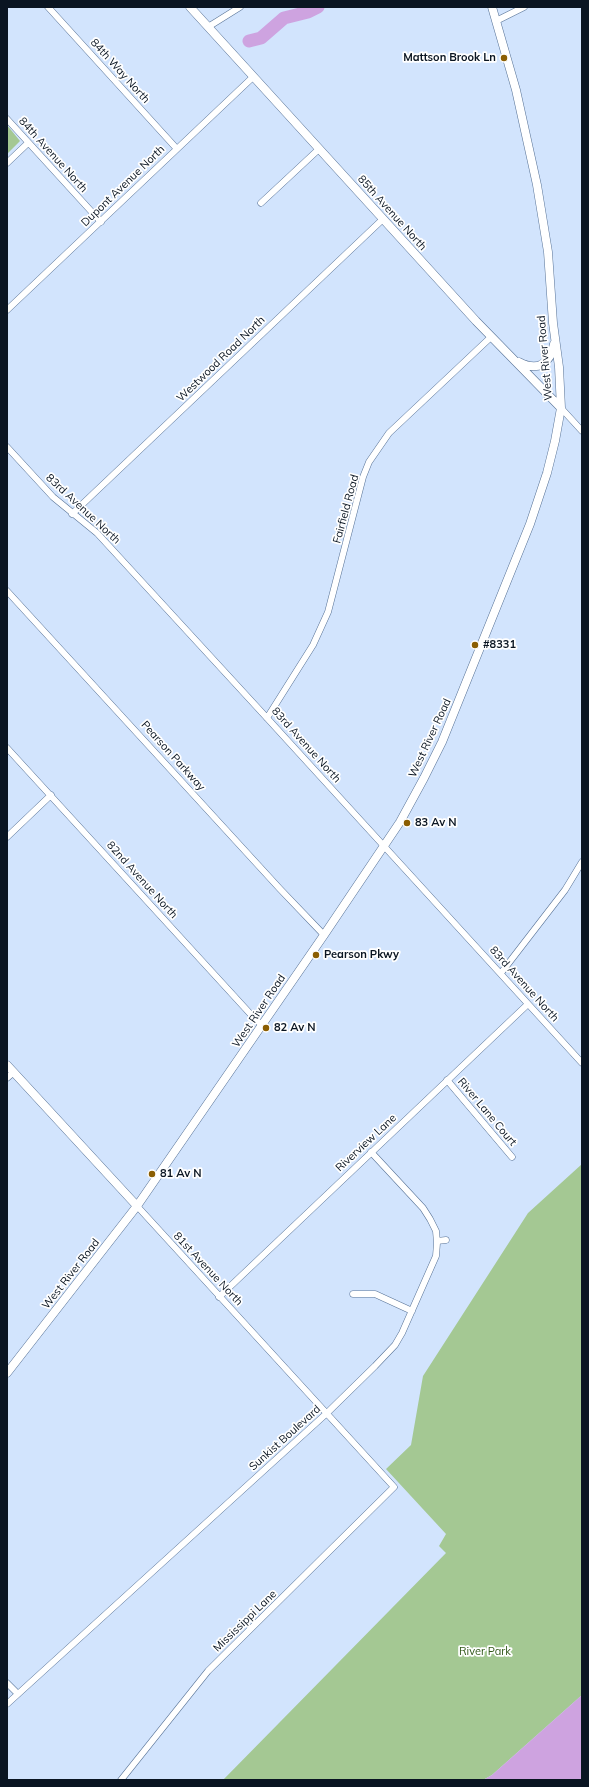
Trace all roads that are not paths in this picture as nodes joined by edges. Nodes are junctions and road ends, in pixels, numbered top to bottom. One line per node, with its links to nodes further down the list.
1 (48, 7): 11 (street, 84th Way North)
2 (190, 7): 7 (street, 85th Avenue North)
3 (240, 7): 7 (street)
4 (492, 7): 6 (street, West River Road)
5 (524, 7): 6 (street)
6 (496, 21): 19 (street, West River Road)
7 (208, 27): 8 (street, 85th Avenue North)
8 (253, 77): 11 (street, Dupont Avenue North); 12 (street, 85th Avenue North)
9 (7, 119): 10 (street, 84th Avenue North)
10 (28, 142): 13 (street); 16 (street, 84th Avenue North)
11 (177, 149): 16 (street, Dupont Avenue North)
12 (319, 149): 14 (street); 15 (street, 85th Avenue North)
13 (7, 163)
14 (261, 203)
15 (383, 219): 18 (street, 85th Avenue North); 24 (street, Westwood Road North)
16 (101, 222): 17 (street, Dupont Avenue North)
17 (7, 310)
18 (491, 337): 20 (street, 85th Avenue North); 26 (street, Fairfield Road)
19 (555, 341): 20 (street); 21 (street, West River Road)
20 (515, 360): 21 (street, 85th Avenue North)
21 (561, 408): 22 (street, 85th Avenue North); 30 (street, West River Road)
22 (582, 431)
23 (7, 447): 24 (street, 83rd Avenue North)
24 (72, 514): 26 (street, 83rd Avenue North)
25 (7, 590): 32 (street, Pearson Parkway)
26 (267, 718): 30 (street, 83rd Avenue North)
27 (7, 748): 28 (street, 82nd Avenue North)
28 (51, 795): 29 (street); 35 (street, 82nd Avenue North)
29 (7, 837)
30 (384, 846): 32 (street, West River Road); 33 (street, 83rd Avenue North)
31 (582, 862): 33 (street)
32 (324, 935): 35 (street, West River Road)
33 (501, 973): 34 (street, 83rd Avenue North)
34 (528, 1004): 36 (street, 83rd Avenue North); 40 (street, Riverview Lane)
35 (262, 1025): 43 (street, West River Road)
36 (582, 1063)
37 (7, 1065): 38 (street, 81st Avenue North)
38 (14, 1072): 39 (street); 43 (street, 81st Avenue North)
39 (7, 1078)
40 (447, 1080): 41 (street, Riverview Lane); 42 (street, River Lane Court)
41 (371, 1152): 45 (street, Sunkist Boulevard); 47 (street, Riverview Lane)
42 (512, 1157)
43 (137, 1206): 47 (street, 81st Avenue North); 49 (street, West River Road)
44 (446, 1240): 45 (street)
45 (437, 1241): 48 (street, Sunkist Boulevard)
46 (353, 1294): 48 (street)
47 (219, 1297): 50 (street, 81st Avenue North)
48 (412, 1311): 50 (street, Sunkist Boulevard)
49 (7, 1373)
50 (327, 1413): 51 (street, 81st Avenue North); 53 (street, Sunkist Boulevard)
51 (394, 1487): 55 (street, Mississippi Lane)
52 (7, 1682): 53 (street)
53 (18, 1694): 54 (street, Sunkist Boulevard)
54 (7, 1704)
55 (121, 1780)

